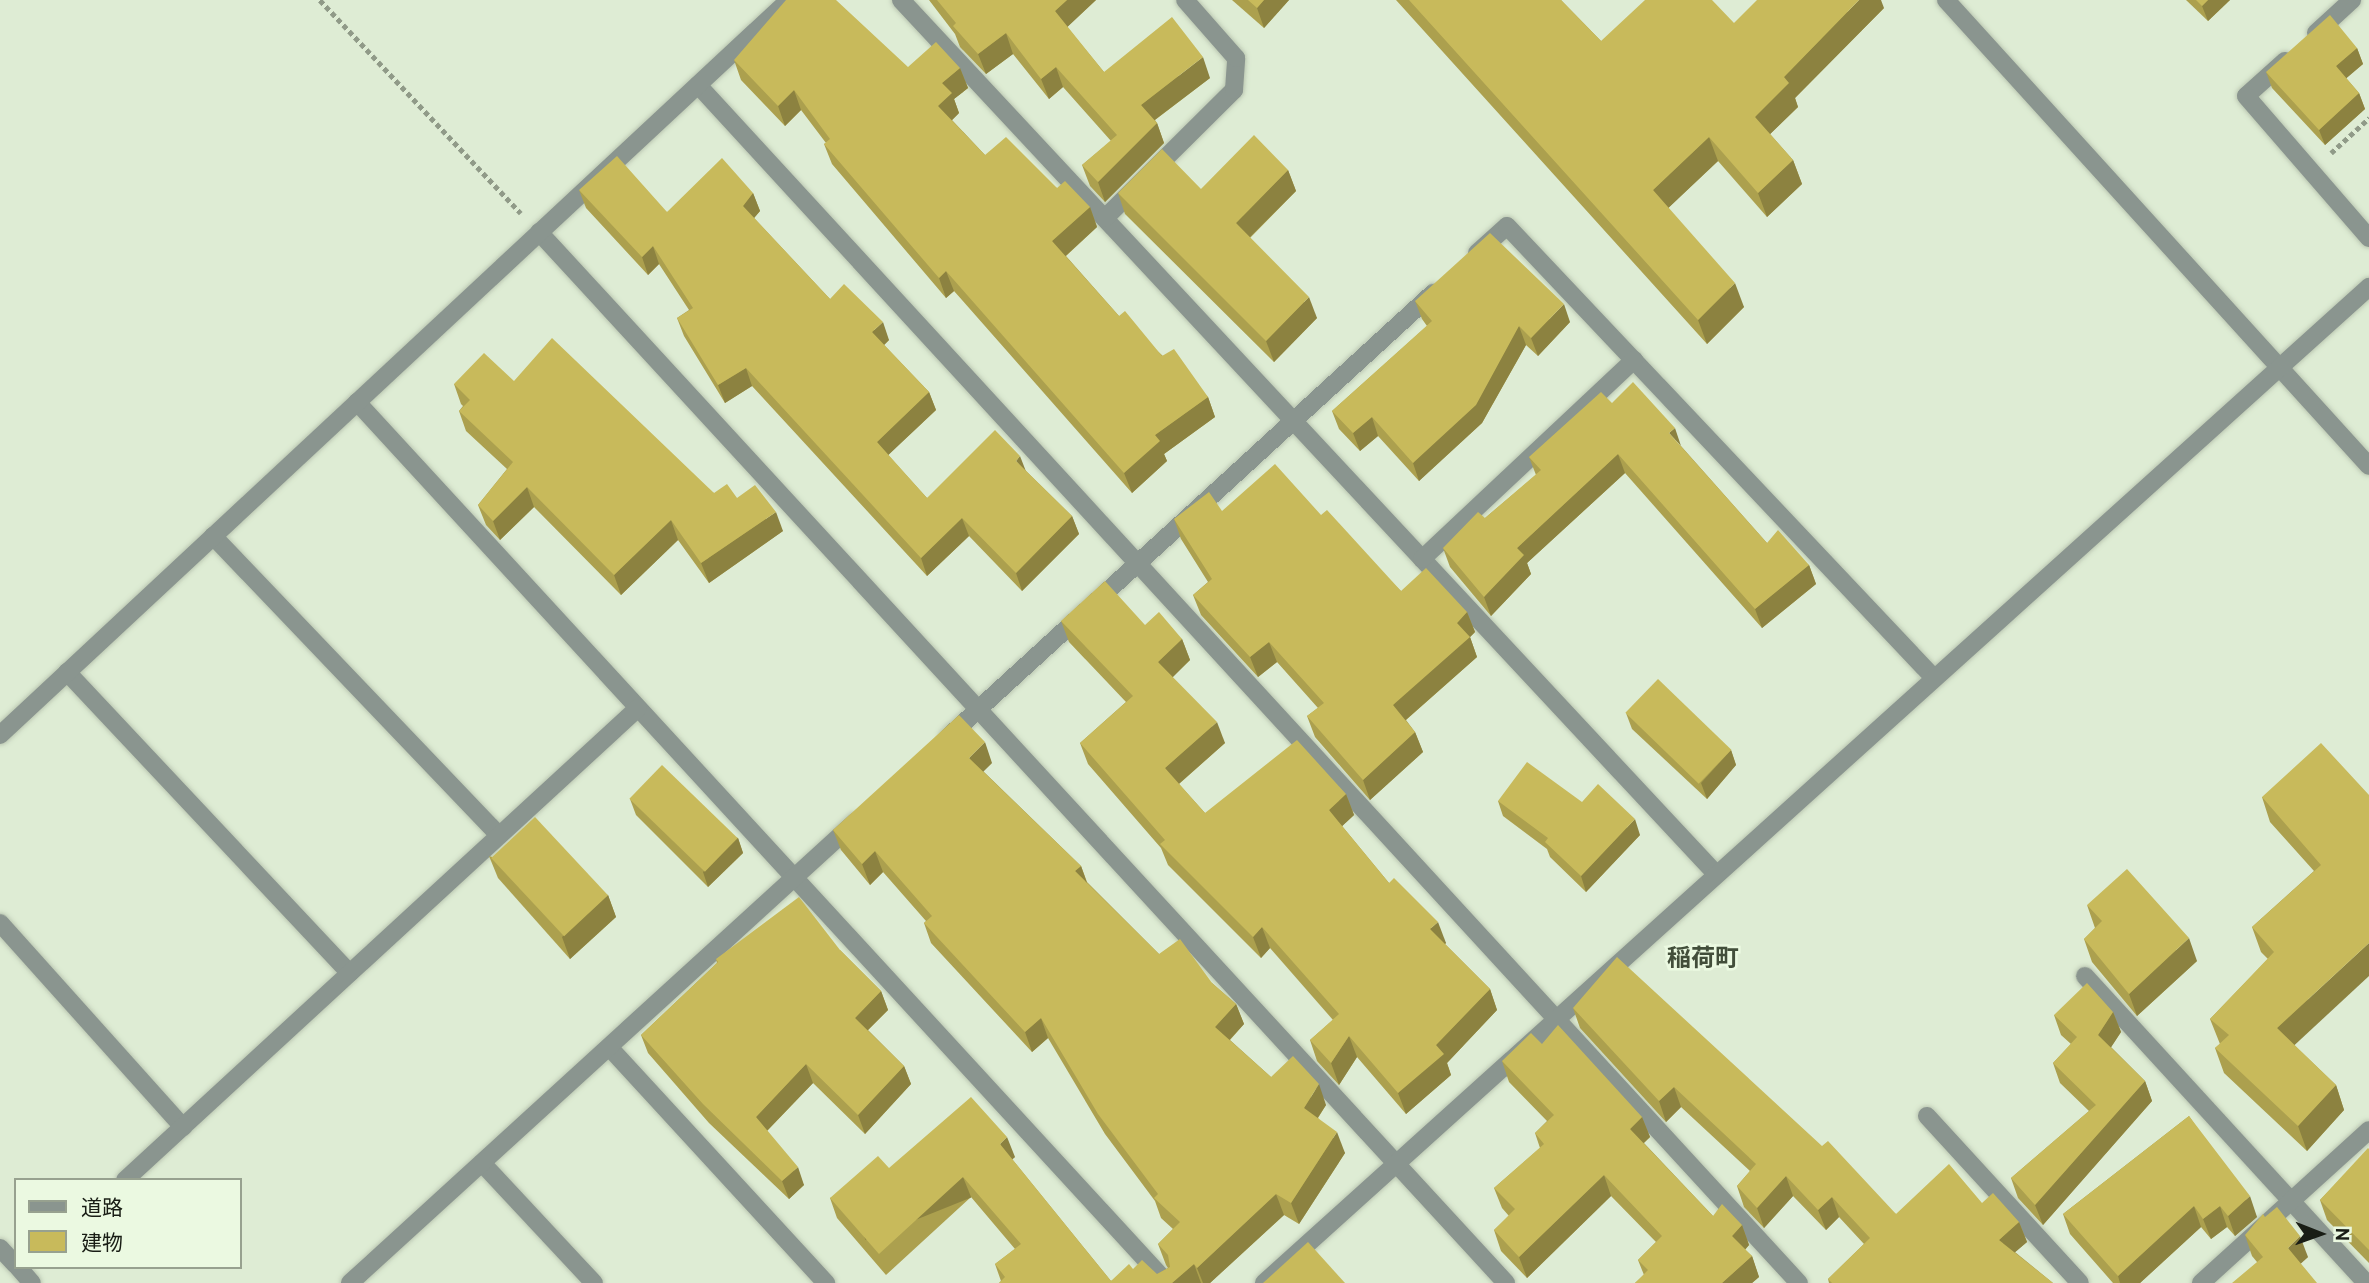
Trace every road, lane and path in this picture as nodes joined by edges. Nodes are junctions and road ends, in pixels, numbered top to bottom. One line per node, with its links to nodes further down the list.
1 (320, 0): 11 (path)
2 (789, 0): 7 (street)
3 (901, 0): 10 (street)
4 (1185, 0): 10 (street)
5 (1946, 0): 17 (street)
6 (2352, 0): 9 (street)
7 (698, 85): 11 (street); 23 (street)
8 (2369, 118): 9 (path)
9 (2312, 172): 12 (street)
10 (1105, 218): 19 (street)
11 (539, 232): 18 (street); 27 (street)
12 (2369, 238)
13 (1466, 263): 16 (street)
14 (1446, 282): 19 (street)
15 (2369, 286): 17 (street)
16 (1634, 360): 22 (street); 25 (street)
17 (2278, 366): 20 (street); 25 (street)
18 (357, 402): 21 (street); 26 (street)
19 (1293, 421): 22 (street); 23 (street)
20 (2369, 466)
21 (214, 536): 24 (street); 31 (street)
22 (1422, 559): 32 (street)
23 (1138, 563): 27 (street); 37 (street)
24 (67, 672): 28 (street); 35 (street)
25 (1934, 678): 32 (street)
26 (638, 708): 31 (street); 33 (street)
27 (978, 709): 29 (street); 43 (street)
28 (0, 735)
29 (937, 747)
30 (865, 812): 33 (street)
31 (499, 835): 35 (street)
32 (1716, 874): 37 (street)
33 (794, 878): 38 (street); 51 (street)
34 (0, 923): 40 (street)
35 (350, 974): 40 (street)
36 (2085, 976): 45 (street)
37 (1556, 1019): 43 (street); 54 (street)
38 (609, 1047): 42 (street); 50 (street)
39 (1927, 1116): 55 (street)
40 (183, 1127): 44 (street)
41 (2369, 1130): 45 (street)
42 (482, 1163): 48 (street); 49 (street)
43 (1396, 1164): 52 (street); 53 (street)
44 (127, 1178)
45 (2291, 1201): 56 (street); 57 (street)
46 (0, 1248): 47 (street)
47 (14, 1261)
48 (350, 1283)
49 (594, 1283)
50 (826, 1283)
51 (1167, 1283)
52 (1264, 1283)
53 (1506, 1283)
54 (1799, 1283)
55 (2080, 1283)
56 (2202, 1283)
57 (2366, 1283)

